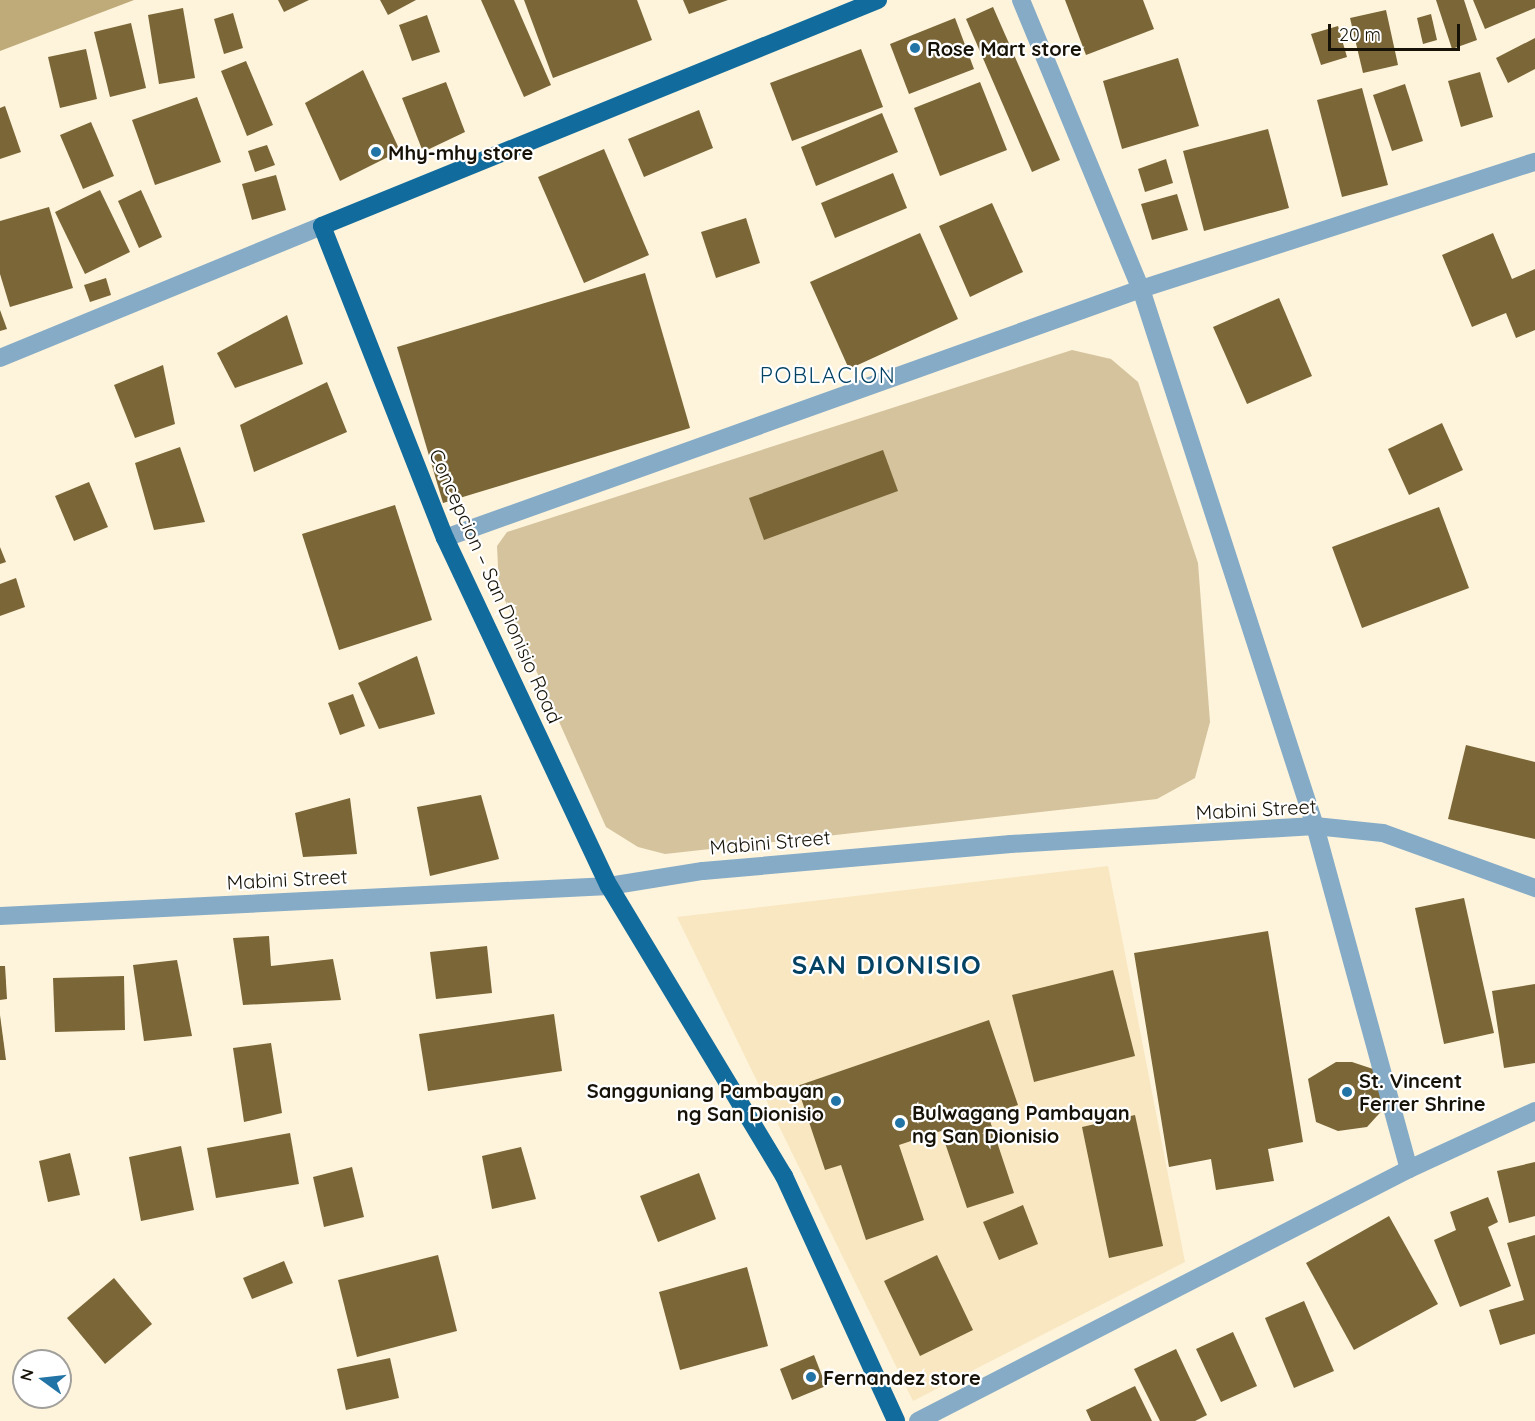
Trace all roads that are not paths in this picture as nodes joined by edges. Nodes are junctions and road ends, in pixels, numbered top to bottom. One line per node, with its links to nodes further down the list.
1 (878, 0): 4 (main road)
2 (1022, 0): 5 (street)
3 (1535, 162): 5 (street)
4 (322, 226): 6 (street); 7 (main road, Concepcion – San Dionisio Road)
5 (1141, 289): 7 (street); 8 (street)
6 (0, 358)
7 (446, 538): 9 (main road, Concepcion – San Dionisio Road)
8 (1315, 826): 9 (street, Mabini Street); 10 (street, Mabini Street); 13 (street)
9 (609, 886): 11 (street, Mabini Street); 14 (main road, Concepcion – San Dionisio Road)
10 (1535, 888)
11 (0, 915)
12 (1535, 1111): 13 (street)
13 (1409, 1169): 15 (street)
14 (896, 1421)
15 (918, 1421)

